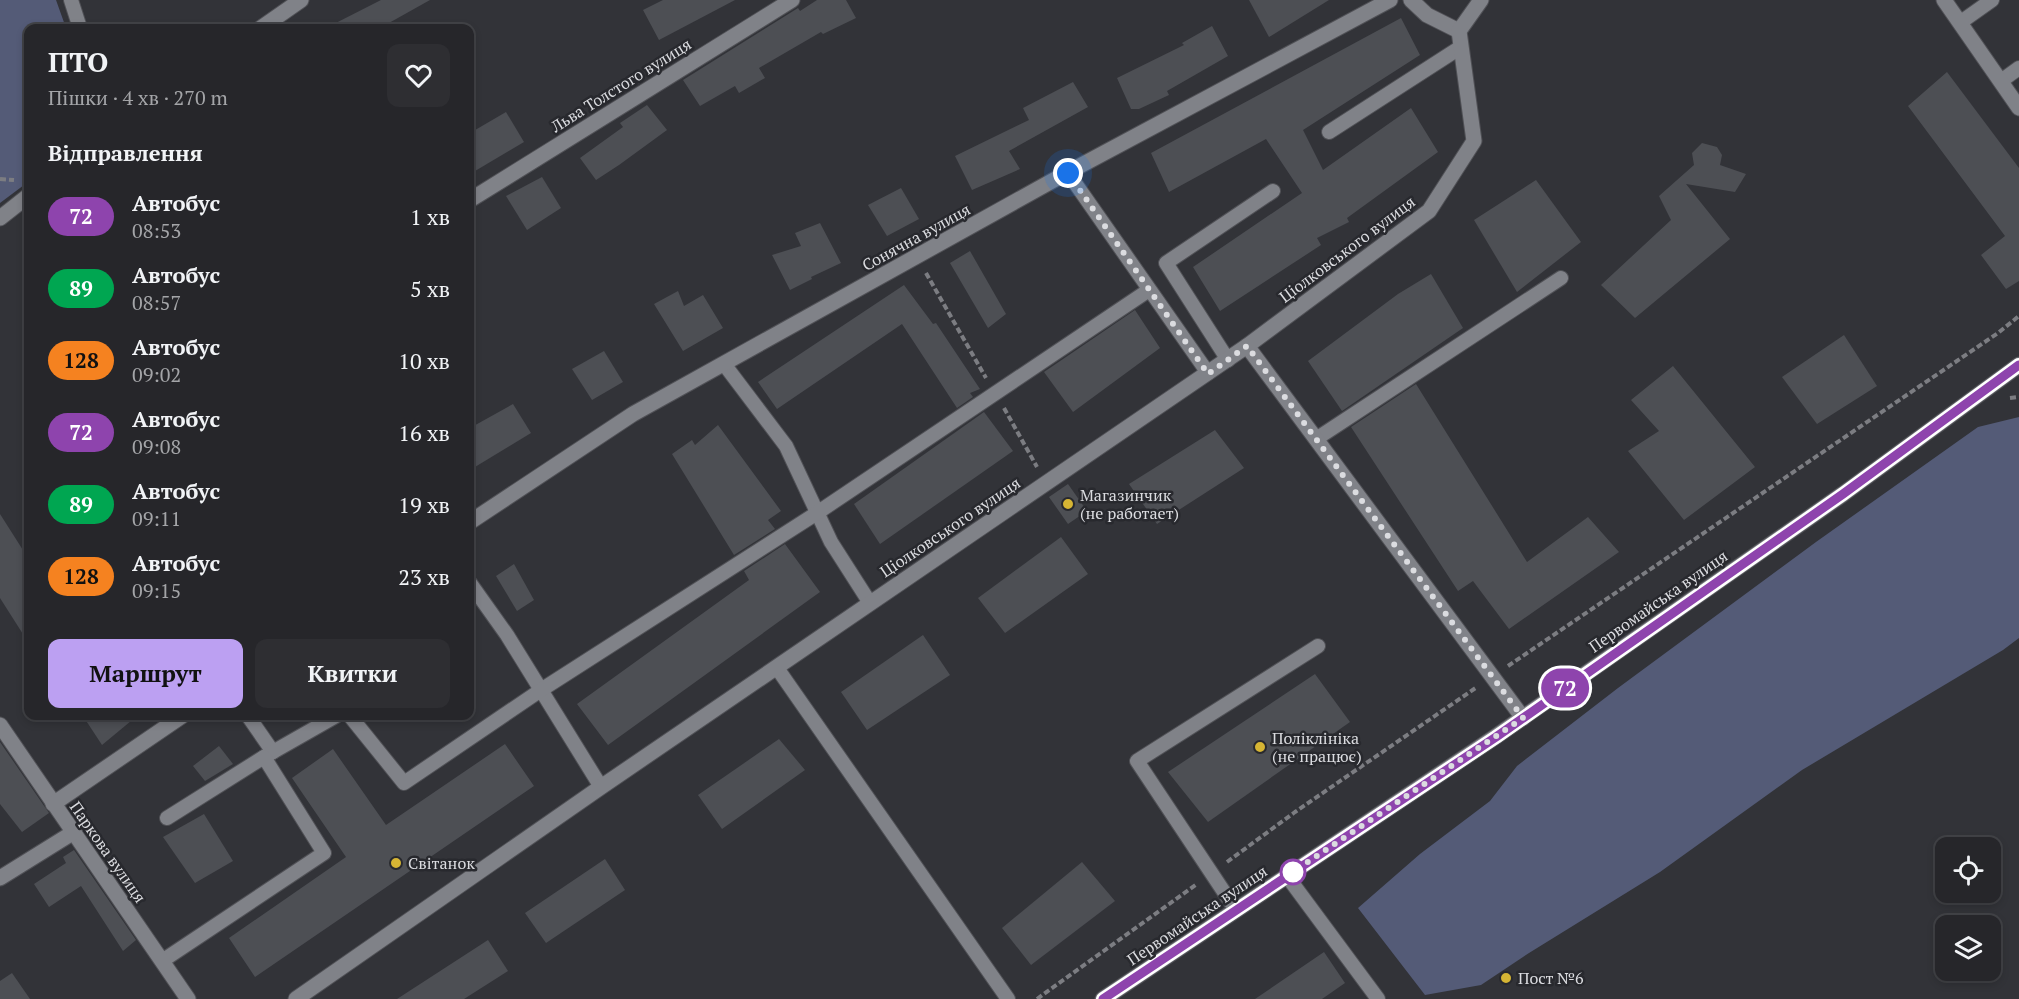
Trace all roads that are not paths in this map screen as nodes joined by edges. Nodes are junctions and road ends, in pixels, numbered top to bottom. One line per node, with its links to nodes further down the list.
1 (72, 0): 10 (lane)
2 (301, 0): 11 (street)
3 (792, 0): 20 (street, Льва Толстого вулиця)
4 (1390, 0): 18 (street, Сонячна вулиця)
5 (1411, 0): 12 (street)
6 (1481, 0): 12 (street)
7 (1944, 0): 9 (street)
8 (1992, 0): 9 (lane)
9 (1961, 22): 15 (street)
10 (80, 24)
11 (267, 24)
12 (1459, 31): 13 (street, Ціолковського вулиця)
13 (1461, 47): 17 (lane); 25 (street, Ціолковського вулиця)
14 (2019, 68): 15 (lane)
15 (2001, 81): 16 (street)
16 (2019, 108)
17 (1329, 132)
18 (1068, 173): 24 (lane); 27 (street, Сонячна вулиця)
19 (1273, 191): 26 (lane)
20 (474, 198)
21 (24, 199): 22 (street)
22 (0, 218)
23 (1561, 278): 30 (lane)
24 (1149, 290): 29 (lane); 31 (lane)
25 (1247, 346): 26 (street, Ціолковського вулиця); 30 (street)
26 (1228, 360): 29 (street, Ціолковського вулиця)
27 (724, 364): 31 (lane); 32 (street, Сонячна вулиця)
28 (2019, 365): 38 (street, Первомайська вулиця)
29 (1208, 374): 34 (street, Ціолковського вулиця)
30 (1316, 440): 38 (street)
31 (817, 513): 34 (lane); 37 (lane)
32 (474, 519)
33 (474, 589): 37 (lane)
34 (870, 603): 36 (street, Ціолковського вулиця)
35 (1318, 646): 51 (lane)
36 (777, 668): 45 (street, Ціолковського вулиця); 55 (lane)
37 (541, 690): 42 (lane); 45 (lane)
38 (1523, 718): 49 (street, Первомайська вулиця)
39 (176, 720): 46 (street)
40 (250, 720): 44 (lane)
41 (329, 720): 44 (lane)
42 (353, 720)
43 (0, 725): 46 (street, Паркова вулиця)
44 (268, 755): 47 (lane); 52 (lane)
45 (601, 787): 54 (street, Ціолковського вулиця)
46 (53, 804): 48 (street, Паркова вулиця)
47 (167, 818)
48 (74, 832): 50 (street); 52 (street, Паркова вулиця)
49 (1287, 876): 51 (street, Первомайська вулиця); 57 (lane)
50 (0, 878)
51 (1236, 910): 56 (street, Первомайська вулиця)
52 (162, 961): 53 (street, Паркова вулиця)
53 (188, 999)
54 (296, 999)
55 (1008, 999)
56 (1103, 999)
57 (1378, 999)

